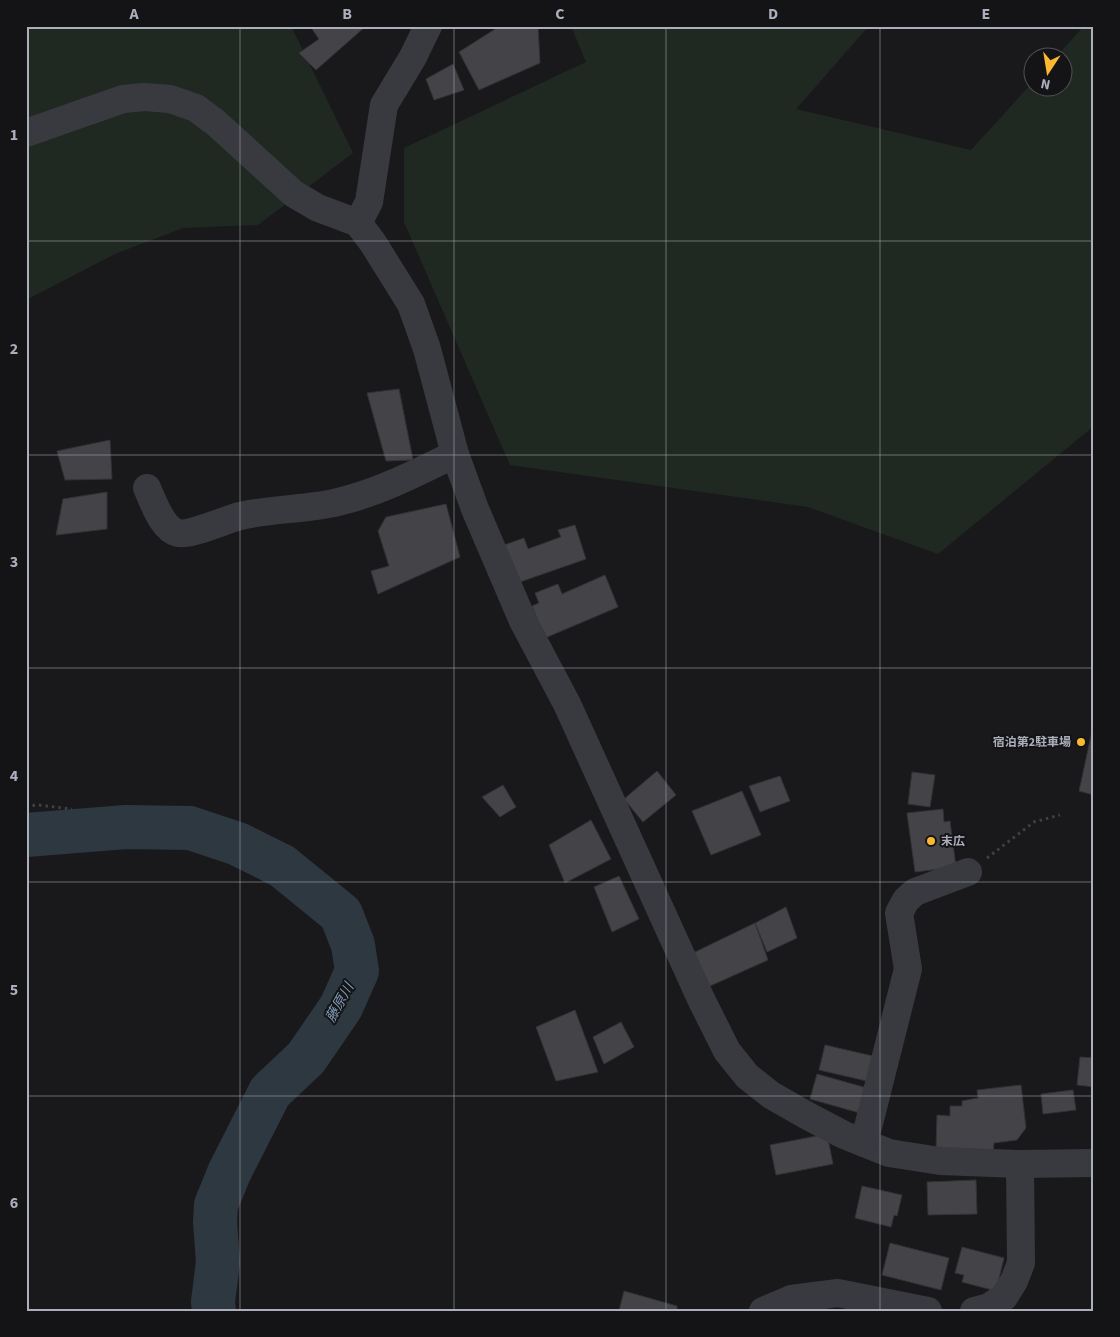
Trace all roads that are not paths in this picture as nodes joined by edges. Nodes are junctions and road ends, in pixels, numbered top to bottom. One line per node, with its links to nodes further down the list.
1 (428, 26): 3 (street)
2 (26, 132): 3 (street)
3 (358, 223): 4 (street)
4 (455, 454): 5 (street); 7 (street)
5 (147, 488)
6 (968, 872): 7 (street)
7 (864, 1143): 9 (street)
8 (1094, 1163): 9 (street)
9 (1020, 1164): 12 (street)
10 (763, 1311): 11 (street)
11 (928, 1311)
12 (974, 1311)

